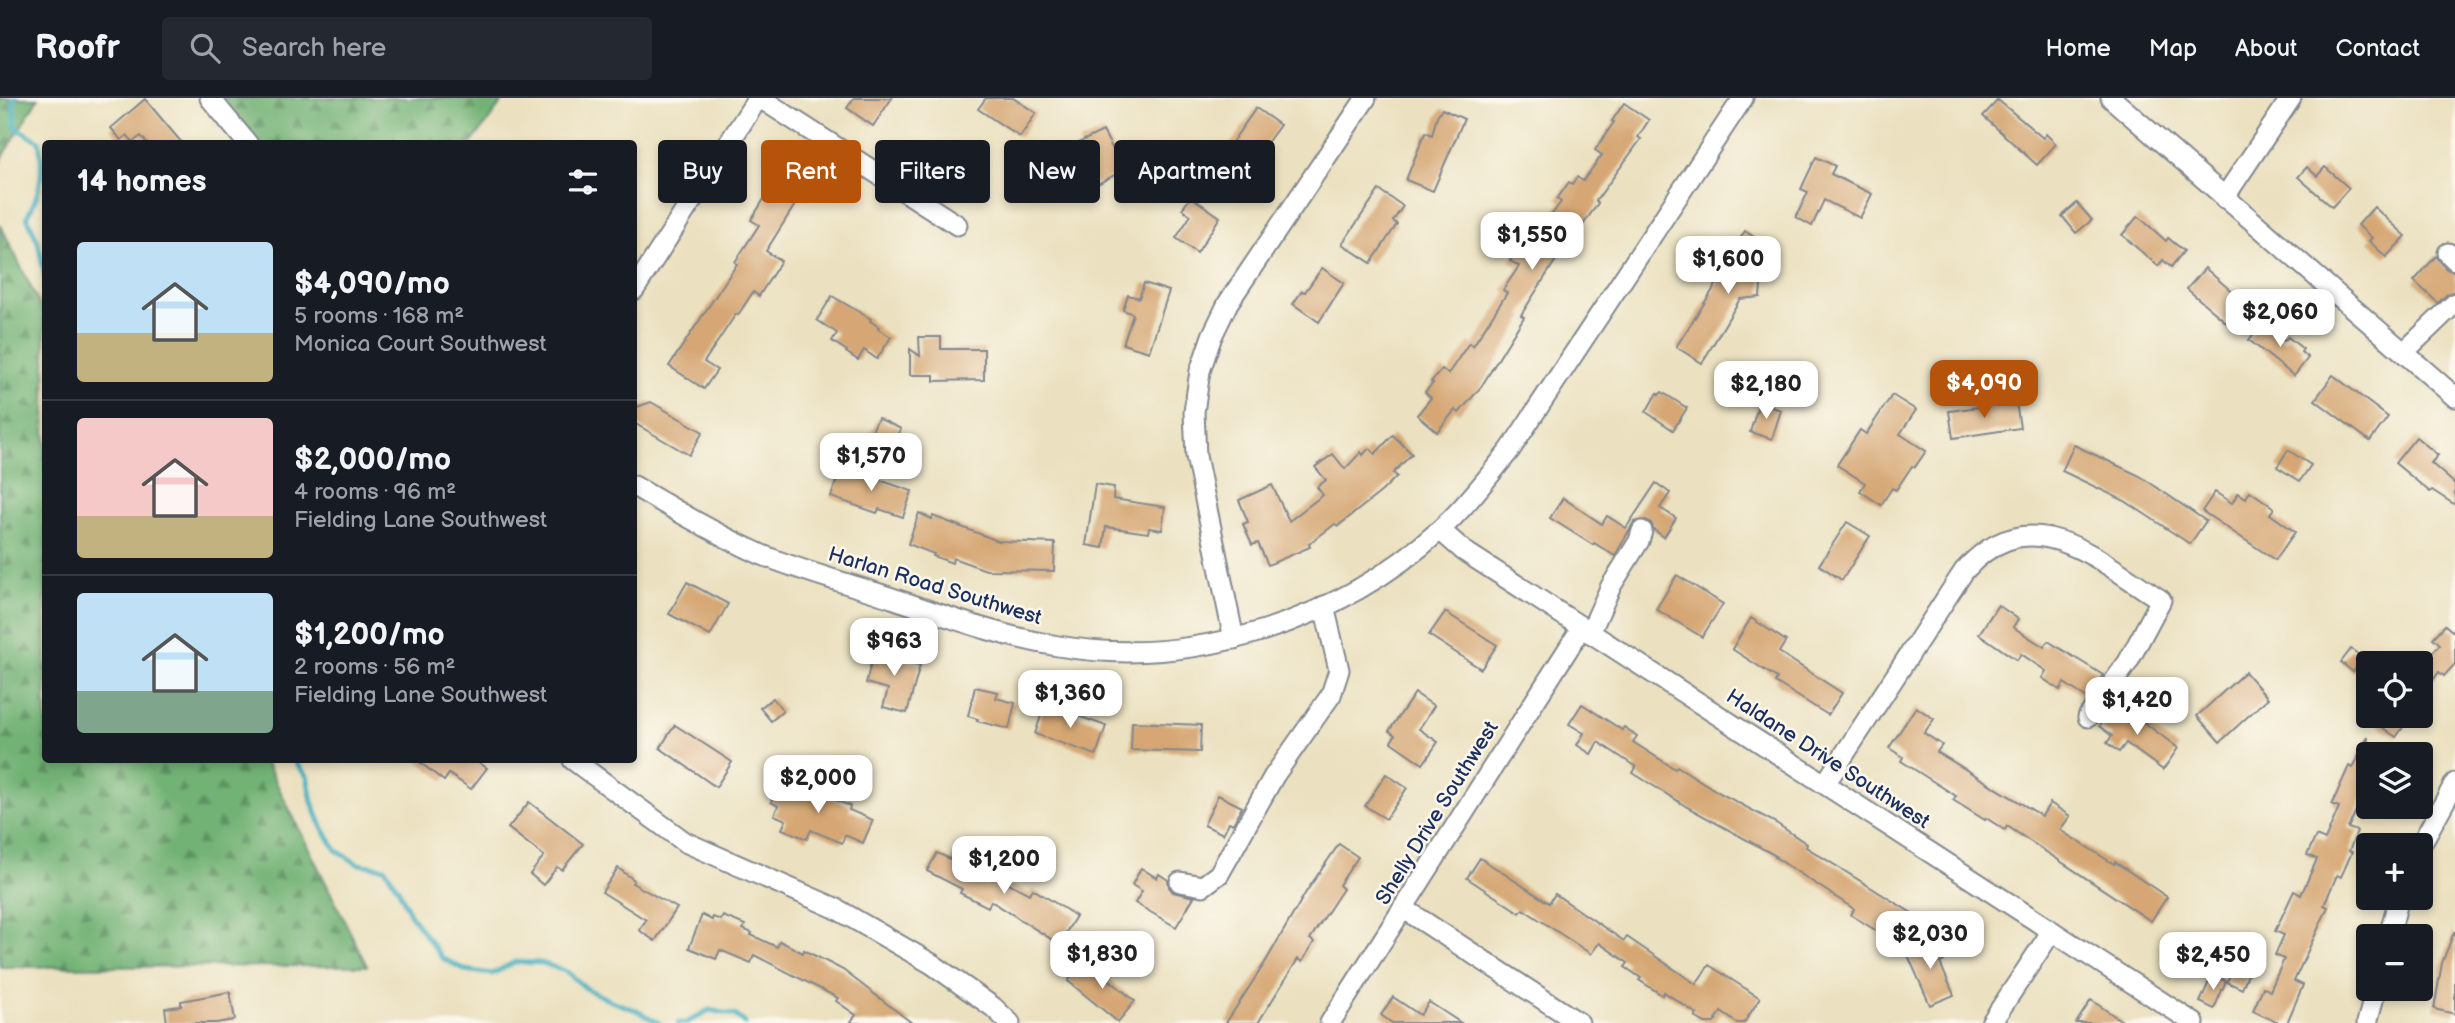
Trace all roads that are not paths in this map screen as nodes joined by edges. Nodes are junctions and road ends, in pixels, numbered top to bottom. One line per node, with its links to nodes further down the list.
1 (210, 98): 7 (street)
2 (759, 98): 9 (street); 10 (street)
3 (1366, 98): 19 (street)
4 (1743, 98): 15 (street, Harlan Road Southwest)
5 (2111, 98): 8 (street)
6 (2291, 98): 8 (street)
7 (245, 140)
8 (2224, 198): 12 (street)
9 (957, 225)
10 (637, 285)
11 (2455, 303): 12 (street)
12 (2404, 352): 13 (street)
13 (2455, 397)
14 (637, 488): 19 (street, Harlan Road Southwest)
15 (1440, 530): 17 (street, Harlan Road Southwest); 18 (street, Haldane Drive Southwest)
16 (1642, 531): 18 (street, Shelly Drive Southwest)
17 (1324, 606): 19 (street, Harlan Road Southwest); 25 (street)
18 (1586, 630): 23 (street, Haldane Drive Southwest); 26 (street, Shelly Drive Southwest)
19 (1234, 639)
20 (2088, 717): 23 (street)
21 (577, 763): 29 (street)
22 (2455, 783): 24 (street)
23 (1825, 784): 27 (street, Haldane Drive Southwest)
24 (2427, 833)
25 (1180, 882)
26 (1403, 908): 30 (street, Shelly Drive Southwest); 31 (street)
27 (2052, 931): 32 (street); 33 (street, Haldane Drive Southwest)
28 (2373, 1001): 34 (street)
29 (1010, 1023)
30 (1330, 1023)
31 (1579, 1023)
32 (1991, 1023)
33 (2194, 1023)
34 (2367, 1023)

